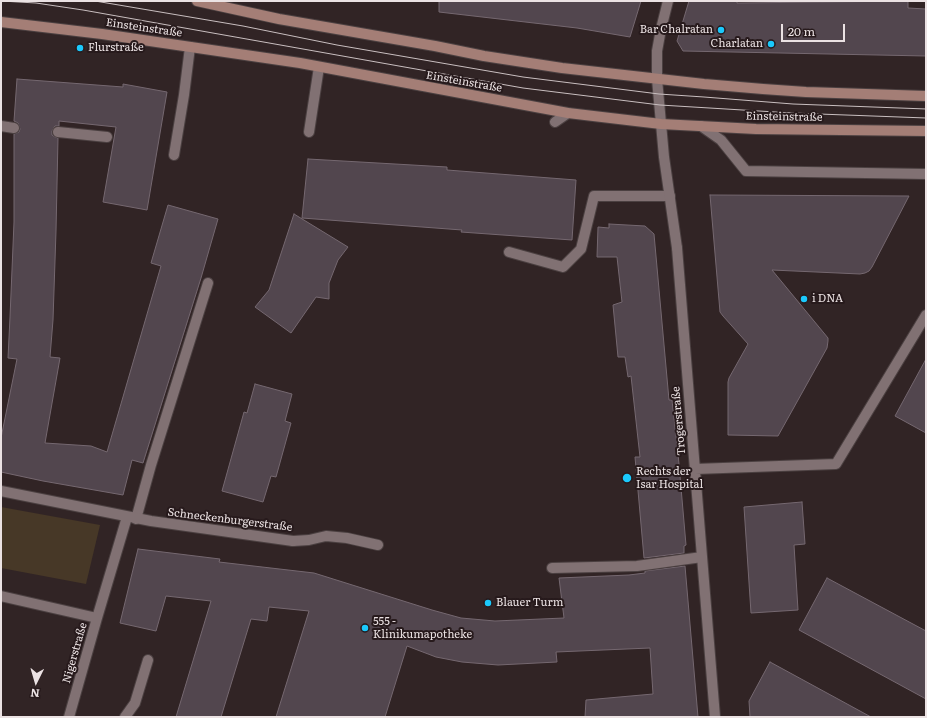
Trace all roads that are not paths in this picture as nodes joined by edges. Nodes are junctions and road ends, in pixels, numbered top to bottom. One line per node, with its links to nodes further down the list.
1 (197, 1): 6 (main road)
2 (668, 1): 6 (street, Trogerstraße)
3 (1, 22): 4 (main road, Einsteinstraße)
4 (190, 47): 5 (main road, Einsteinstraße); 18 (street)
5 (319, 67): 8 (main road, Einsteinstraße); 16 (street)
6 (657, 79): 7 (main road); 10 (street, Trogerstraße)
7 (926, 96)
8 (568, 113): 9 (street); 10 (main road, Einsteinstraße)
9 (555, 122)
10 (661, 124): 12 (main road, Einsteinstraße); 20 (street, Trogerstraße)
11 (1, 126): 13 (street)
12 (701, 126): 14 (main road, Einsteinstraße); 19 (street)
13 (14, 128)
14 (926, 131)
15 (58, 132): 17 (street)
16 (309, 132)
17 (107, 137)
18 (174, 154)
19 (926, 174)
20 (670, 196): 21 (street); 24 (street, Trogerstraße)
21 (509, 252)
22 (208, 283): 26 (street)
23 (926, 315): 24 (street)
24 (695, 469): 28 (street, Trogerstraße)
25 (1, 491): 26 (street, Schneckenburgerstraße)
26 (131, 518): 27 (street, Schneckenburgerstraße); 31 (street)
27 (378, 546)
28 (702, 557): 29 (street); 35 (street, Trogerstraße)
29 (552, 568)
30 (1, 596): 31 (street)
31 (97, 618): 33 (street, Nigerstraße)
32 (148, 660): 34 (street)
33 (69, 717)
34 (125, 717)
35 (715, 717)

